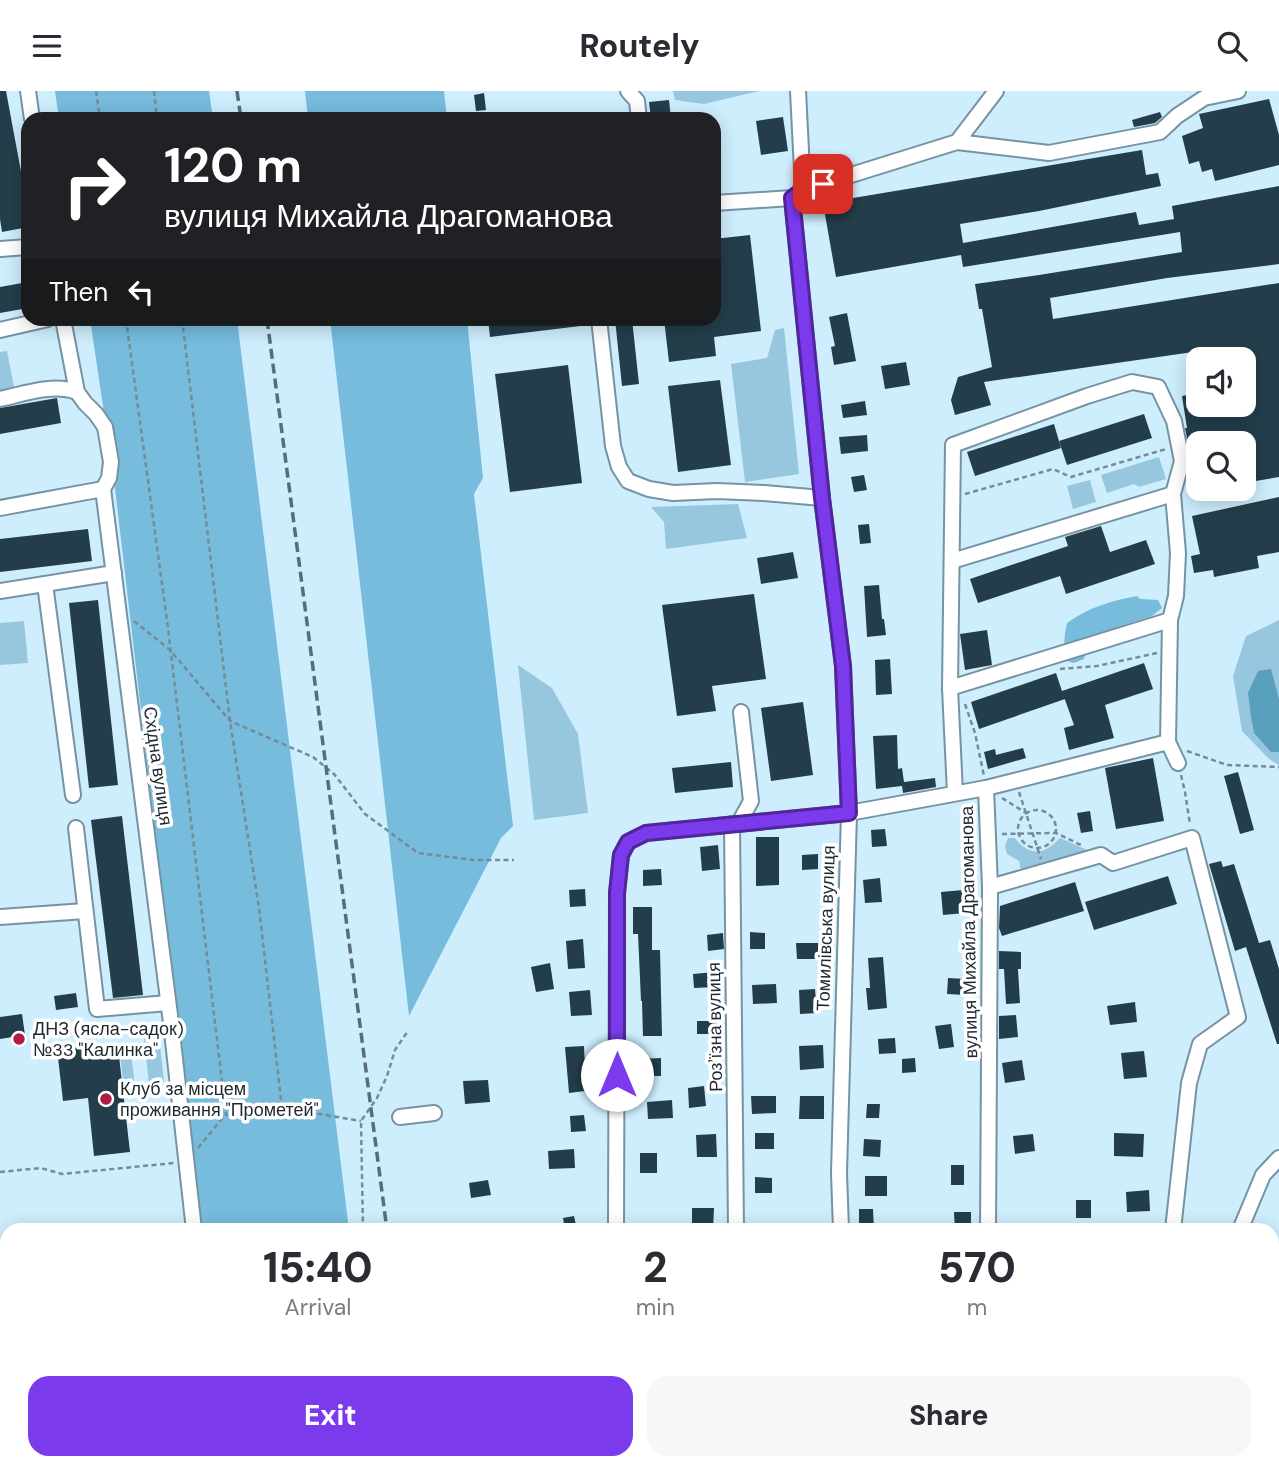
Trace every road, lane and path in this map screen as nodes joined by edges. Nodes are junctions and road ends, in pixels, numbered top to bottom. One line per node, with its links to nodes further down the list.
1 (28, 91): 8 (street)
2 (96, 91): 9 (path)
3 (154, 91): 10 (path)
4 (628, 91): 11 (street)
5 (799, 91): 13 (street, Томилівська вулиця)
6 (996, 91): 12 (street)
7 (1238, 91): 12 (street)
8 (31, 112)
9 (99, 112)
10 (156, 112)
11 (639, 112)
12 (957, 142): 13 (street)
13 (797, 194): 14 (street); 29 (street, Томилівська вулиця)
14 (721, 202)
15 (21, 248): 16 (street)
16 (0, 249)
17 (21, 325): 22 (street)
18 (64, 326): 23 (street)
19 (127, 326): 37 (path)
20 (183, 326): 42 (path)
21 (601, 326): 29 (street)
22 (0, 330)
23 (76, 392): 24 (street); 26 (street, Східна вулиця)
24 (0, 399)
25 (1179, 445): 27 (street); 28 (path); 28 (street)
26 (103, 489): 30 (street); 32 (street, Східна вулиця)
27 (1173, 494): 31 (street); 36 (street)
28 (952, 497): 31 (street)
29 (822, 498): 50 (street, Томилівська вулиця)
30 (0, 508)
31 (952, 561): 40 (street)
32 (114, 573): 33 (street); 35 (street, Східна вулиця)
33 (45, 584): 34 (street); 49 (street)
34 (0, 591)
35 (118, 608): 37 (path); 66 (street, Східна вулиця)
36 (1170, 619): 38 (street); 40 (street)
37 (170, 650): 42 (path); 70 (path)
38 (1170, 650): 39 (path); 43 (street)
39 (1049, 670)
40 (956, 686): 47 (path); 48 (street)
41 (741, 712): 52 (street)
42 (230, 720): 61 (path); 68 (path)
43 (1168, 742): 44 (street); 45 (path); 46 (street)
44 (1178, 763): 58 (path)
45 (1279, 767)
46 (1015, 780): 47 (street); 51 (path)
47 (986, 787): 48 (street, вулиця Михайла Драгоманова); 51 (path); 56 (street, вулиця Михайла Драгоманова)
48 (955, 793): 50 (street, вулиця Михайла Драгоманова)
49 (73, 795)
50 (849, 813): 52 (street, вулиця Михайла Драгоманова); 80 (street, Томилівська вулиця)
51 (1026, 813): 54 (path); 55 (path); 57 (path)
52 (736, 824): 78 (street, вулиця Михайла Драгоманова); 79 (street, Розʼїзна вулиця)
53 (76, 828): 64 (street)
54 (1032, 833): 55 (path); 57 (path); 59 (path)
55 (1056, 833): 59 (path); 60 (path)
56 (988, 834): 57 (path); 63 (street, вулиця Михайла Драгоманова)
57 (1019, 834): 59 (path)
58 (1192, 838): 60 (street); 82 (street)
59 (1037, 848): 62 (path)
60 (1101, 855): 62 (street)
61 (514, 860)
62 (1045, 872): 63 (street)
63 (990, 887): 81 (street, вулиця Михайла Драгоманова)
64 (85, 911): 65 (street); 66 (street)
65 (0, 917)
66 (168, 1003): 74 (street, Східна вулиця)
67 (408, 1031): 72 (path)
68 (282, 1108): 70 (path); 72 (path)
69 (434, 1113): 71 (street)
70 (226, 1115): 74 (path)
71 (400, 1117)
72 (361, 1121): 77 (path)
73 (1279, 1158): 83 (street)
74 (187, 1162): 75 (path); 76 (street, Східна вулиця)
75 (0, 1172)
76 (193, 1223)
77 (363, 1223)
78 (616, 1223)
79 (736, 1223)
80 (841, 1223)
81 (988, 1223)
82 (1174, 1223)
83 (1243, 1223)

